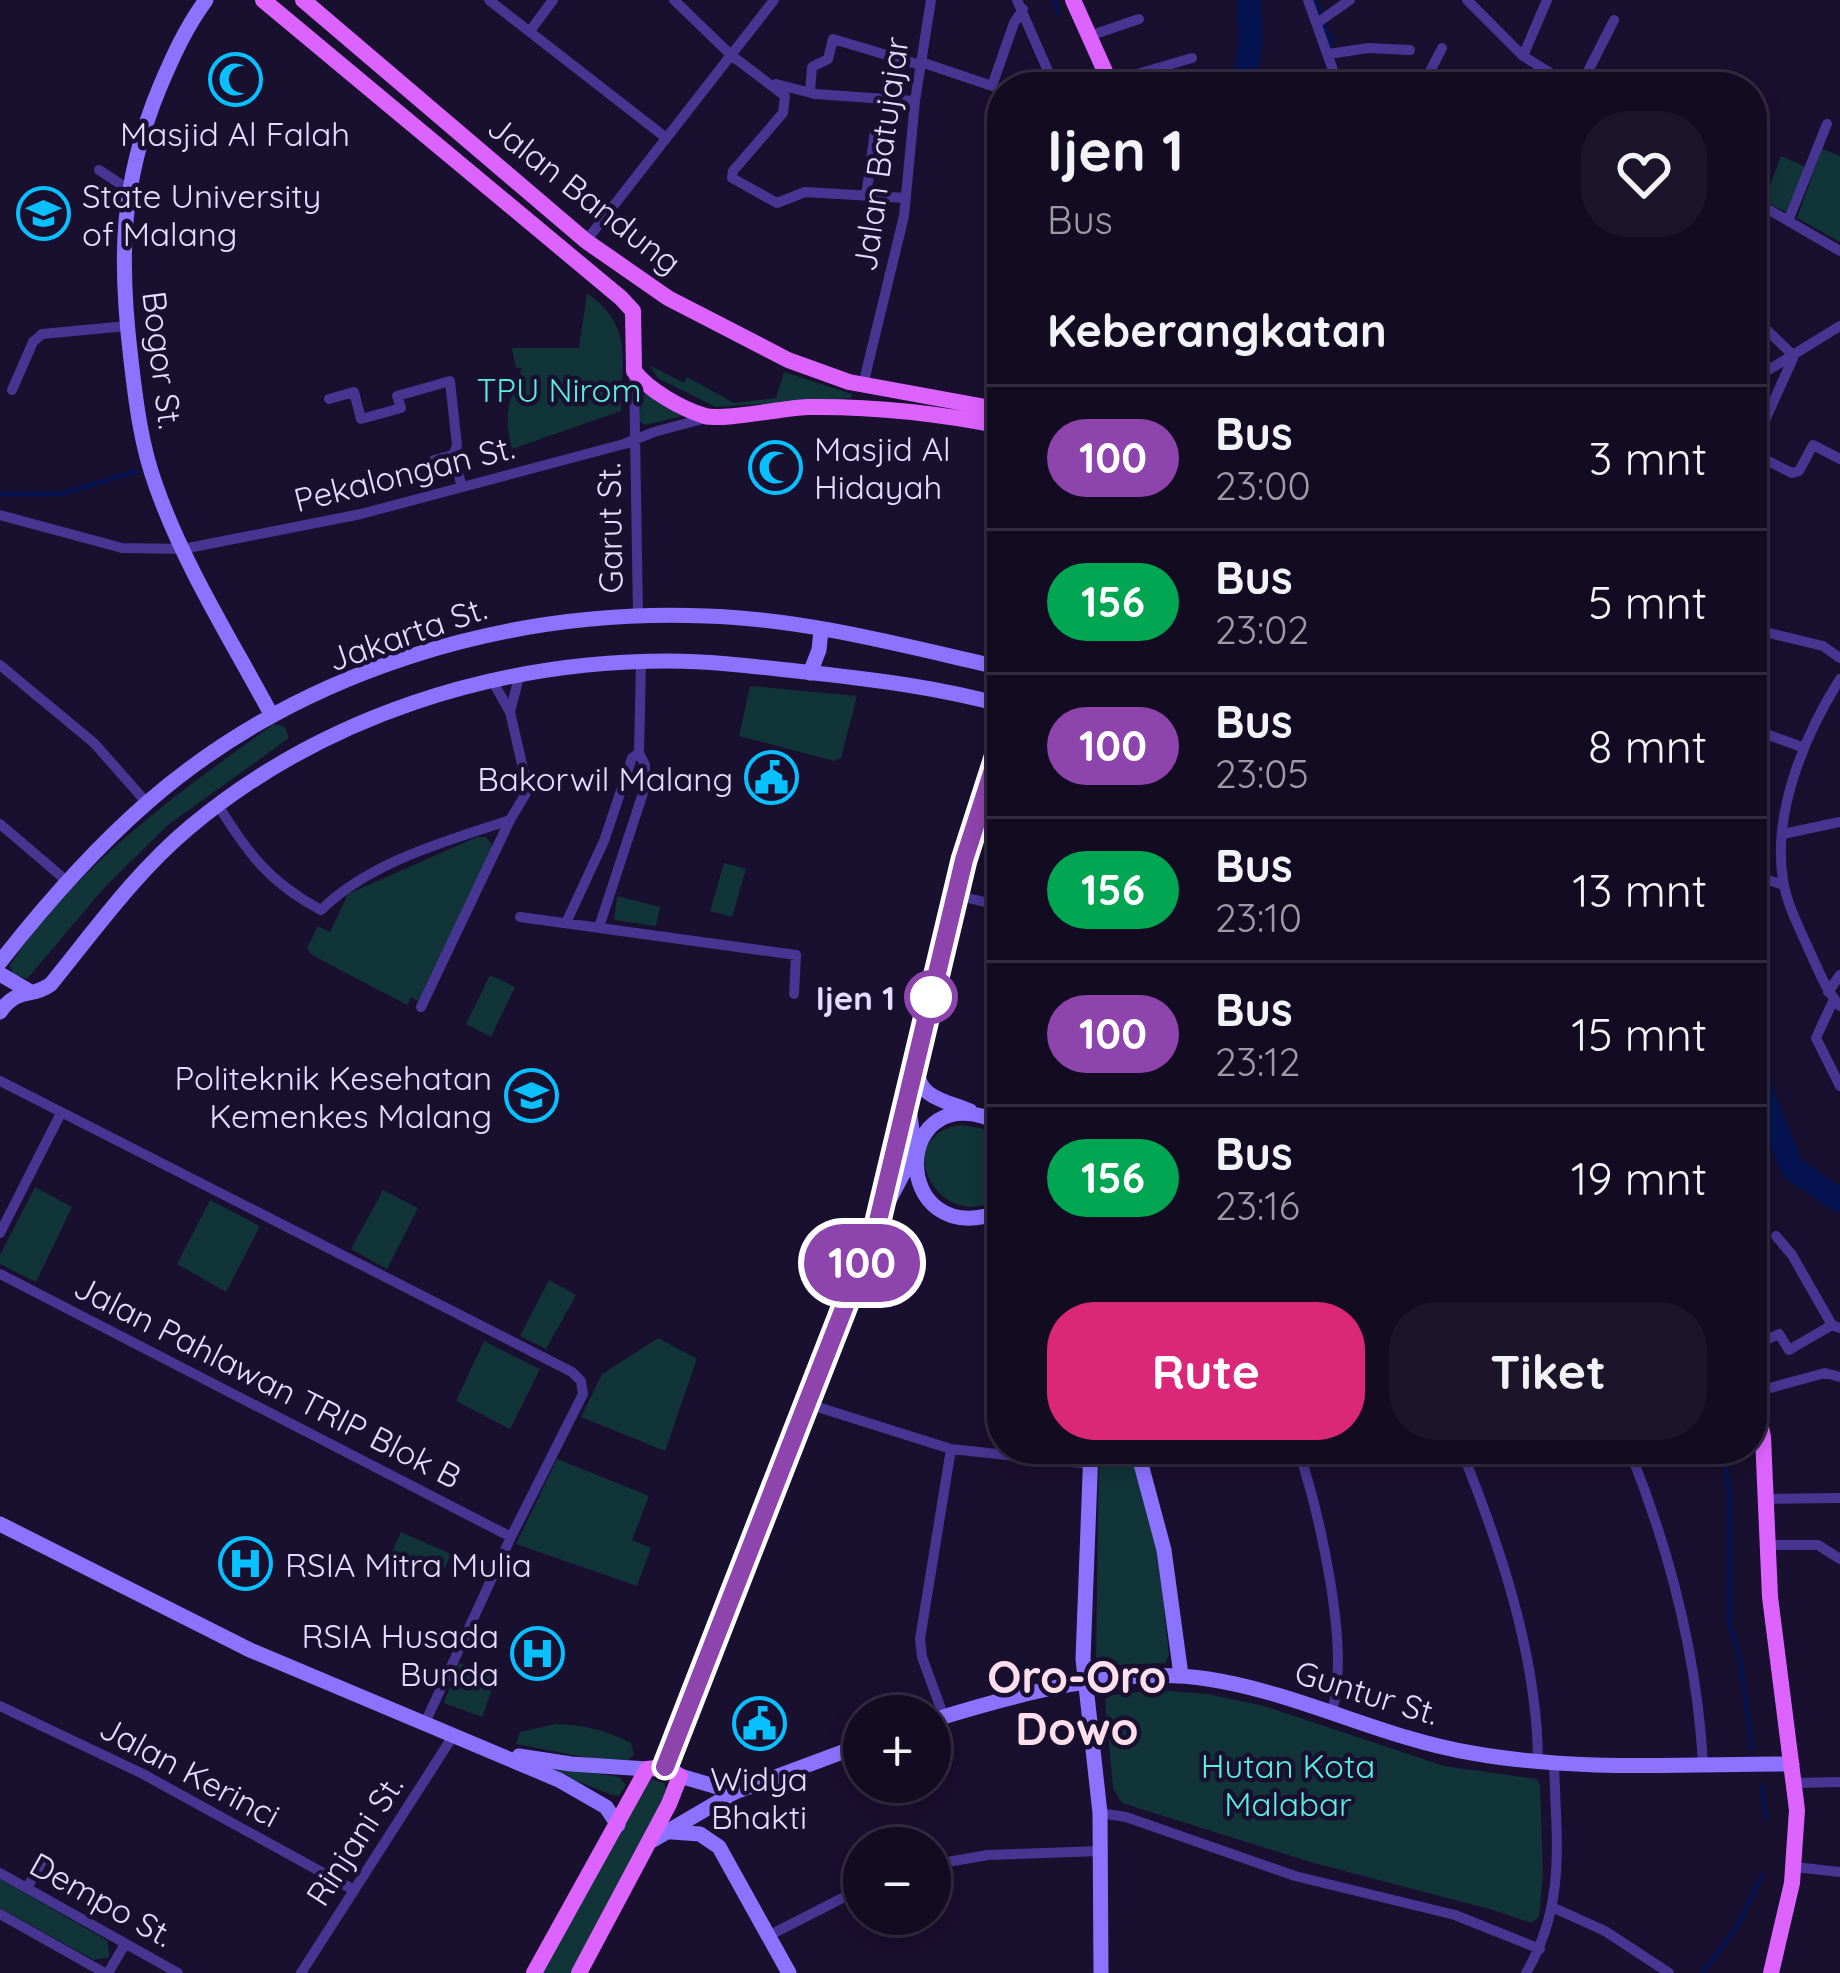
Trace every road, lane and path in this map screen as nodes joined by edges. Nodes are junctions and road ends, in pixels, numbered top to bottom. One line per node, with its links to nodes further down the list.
1 (206, 0): 43 (main road, Bogor St.)
2 (262, 0): 51 (main road, Jalan Bandung)
3 (303, 0): 48 (main road, Jalan Bandung)
4 (489, 0): 18 (street)
5 (553, 0): 18 (street)
6 (674, 0): 23 (street)
7 (774, 0): 23 (street)
8 (931, 0): 26 (street, Jalan Batujajar)
9 (1308, 0): 16 (street)
10 (1350, 0): 16 (street)
11 (1467, 0): 24 (street)
12 (1546, 0): 24 (street)
13 (1075, 1): 19 (main road)
14 (1020, 5): 27 (street); 28 (street)
15 (1139, 19): 19 (street)
16 (1322, 20): 22 (street)
17 (1614, 20): 34 (street)
18 (530, 31): 41 (street)
19 (1091, 35): 29 (main road)
20 (1442, 48): 32 (street)
21 (1410, 50): 22 (street)
22 (1329, 54): 31 (street)
23 (731, 56): 35 (street); 41 (street)
24 (1522, 56): 33 (street)
25 (1192, 58): 30 (street)
26 (920, 64): 36 (street); 37 (street); 38 (street, Jalan Batujajar)
27 (1001, 72)
28 (1049, 72)
29 (1106, 72)
30 (1148, 72)
31 (1335, 72)
32 (1430, 72)
33 (1550, 72)
34 (1585, 72)
35 (769, 82): 37 (street); 44 (street)
36 (987, 84)
37 (810, 92): 38 (street)
38 (915, 101): 45 (street, Jalan Batujajar)
39 (1827, 124): 47 (street)
40 (874, 131): 44 (street)
41 (665, 137): 48 (street)
42 (99, 170): 43 (street)
43 (128, 189): 52 (main road, Bogor St.)
44 (866, 196): 45 (street)
45 (906, 199): 58 (street, Jalan Batujajar)
46 (1767, 209): 47 (street)
47 (1788, 221): 49 (street)
48 (586, 241): 50 (main road, Jalan Bandung)
49 (1840, 251)
50 (668, 298): 51 (main road); 58 (main road, Jalan Bandung)
51 (633, 311): 56 (main road, Jalan Bandung)
52 (127, 326): 59 (street); 72 (main road, Bogor St.)
53 (1840, 326): 55 (street)
54 (1767, 330): 55 (street)
55 (1794, 356): 57 (street); 62 (street)
56 (634, 371): 63 (main road); 65 (street, Jalan Bandung)
57 (1767, 371)
58 (862, 385): 61 (main road, Jalan Bandung)
59 (12, 390)
60 (329, 399): 66 (street)
61 (987, 407)
62 (1767, 417)
63 (709, 418): 64 (main road); 65 (street)
64 (987, 423)
65 (635, 440): 70 (street, Pekalongan St.); 73 (street, Garut St.)
66 (454, 454): 69 (street); 70 (street)
67 (1767, 459): 68 (street)
68 (1840, 459)
69 (434, 460)
70 (462, 487): 72 (street, Pekalongan St.)
71 (0, 515): 72 (street, Pekalongan St.)
72 (183, 549): 86 (main road, Bogor St.)
73 (638, 615): 74 (main road, Jakarta St.); 86 (main road, Jakarta St.)
74 (821, 630): 79 (main road, Jakarta St.); 80 (main road)
75 (1767, 632): 76 (street)
76 (1840, 658)
77 (641, 662): 80 (main road); 81 (main road); 89 (street)
78 (0, 665): 92 (street)
79 (987, 665)
80 (810, 673): 84 (main road)
81 (519, 677): 83 (main road); 85 (street)
82 (1840, 679): 88 (street)
83 (493, 682): 85 (street); 94 (main road)
84 (987, 702)
85 (510, 712): 96 (street)
86 (272, 716): 92 (main road, Jakarta St.)
87 (1767, 734): 88 (street)
88 (1802, 747): 95 (street)
89 (639, 753): 91 (street); 93 (street)
90 (987, 791): 104 (main road)
91 (620, 797): 93 (street); 107 (street)
92 (147, 802): 102 (main road, Jakarta St.)
93 (641, 802): 108 (street)
94 (218, 805): 96 (street); 112 (main road)
95 (1787, 812): 99 (street); 100 (street)
96 (510, 820): 115 (street)
97 (1840, 822): 99 (street)
98 (0, 824): 102 (street)
99 (1821, 825): 100 (street)
100 (1784, 834): 103 (street)
101 (1767, 880): 103 (street)
102 (68, 882): 109 (main road, Jakarta St.)
103 (1784, 885): 114 (street)
104 (955, 895): 105 (street); 117 (main road)
105 (987, 902)
106 (520, 917): 107 (street)
107 (566, 923): 108 (street)
108 (599, 927): 113 (street)
109 (0, 962)
110 (0, 974): 112 (main road)
111 (1840, 975): 114 (street)
112 (28, 991): 116 (main road)
113 (794, 994)
114 (1836, 1003): 119 (street)
115 (421, 1007)
116 (0, 1012)
117 (920, 1046): 120 (main road); 122 (main road)
118 (0, 1081): 121 (street)
119 (1840, 1086)
120 (907, 1097): 124 (main road); 126 (main road)
121 (61, 1113): 127 (street); 146 (street)
122 (982, 1115): 123 (main road); 124 (main road)
123 (987, 1117)
124 (915, 1151): 125 (main road); 126 (main road)
125 (987, 1214)
126 (878, 1221): 134 (main road)
127 (0, 1233)
128 (1776, 1236): 130 (street)
129 (0, 1274): 146 (street, Jalan Pahlawan TRIP Blok B)
130 (1836, 1326): 131 (street)
131 (1767, 1339)
132 (1840, 1377): 133 (street)
133 (1767, 1384)
134 (808, 1404): 135 (street); 161 (main road)
135 (951, 1449): 136 (street); 151 (street)
136 (987, 1451)
137 (1091, 1464): 150 (main road)
138 (1141, 1464): 149 (main road)
139 (1302, 1464): 153 (street)
140 (1466, 1464): 159 (street)
141 (1635, 1464): 160 (street)
142 (1764, 1464): 144 (main road)
143 (1840, 1498): 144 (street)
144 (1765, 1499): 147 (main road)
145 (0, 1524): 155 (main road)
146 (511, 1537): 155 (street)
147 (1766, 1545): 148 (street); 162 (main road)
148 (1840, 1558)
149 (1181, 1675): 150 (main road, Guntur St.); 153 (main road, Guntur St.)
150 (1084, 1684): 154 (main road, Guntur St.); 165 (main road)
151 (932, 1695)
152 (0, 1706): 175 (street, Jalan Kerinci)
153 (1332, 1711): 159 (main road, Guntur St.)
154 (951, 1716)
155 (424, 1725): 156 (main road)
156 (453, 1736): 157 (main road); 175 (street, Rinjani St.)
157 (498, 1752): 161 (main road); 166 (main road)
158 (843, 1752): 164 (main road)
159 (1546, 1761): 160 (main road, Guntur St.); 177 (street)
160 (1702, 1764): 162 (main road, Guntur St.)
161 (664, 1770): 164 (main road); 166 (main road); 167 (main road)
162 (1793, 1774): 163 (street); 171 (main road)
163 (1840, 1782)
164 (734, 1792): 167 (main road)
165 (1100, 1813): 168 (main road); 181 (street)
166 (618, 1826): 186 (main road)
167 (661, 1836): 179 (main road); 187 (main road)
168 (1101, 1851): 170 (street); 189 (main road)
169 (44, 1858): 174 (street)
170 (951, 1861)
171 (1795, 1867): 172 (street); 192 (main road)
172 (1840, 1872)
173 (0, 1873): 174 (street, Dempo St.)
174 (27, 1888): 180 (street, Dempo St.)
175 (353, 1890): 185 (street, Rinjani St.)
176 (843, 1898): 179 (street)
177 (1554, 1907): 181 (street); 182 (street)
178 (0, 1914): 183 (street, Dempo St.)
179 (768, 1936): 188 (main road)
180 (125, 1944): 183 (street); 184 (street, Dempo St.)
181 (1540, 1949): 190 (street)
182 (1649, 1967): 191 (street)
183 (107, 1973)
184 (178, 1973)
185 (301, 1973)
186 (534, 1973)
187 (579, 1973)
188 (789, 1973)
189 (1101, 1973)
190 (1526, 1973)
191 (1669, 1973)
192 (1771, 1973)

